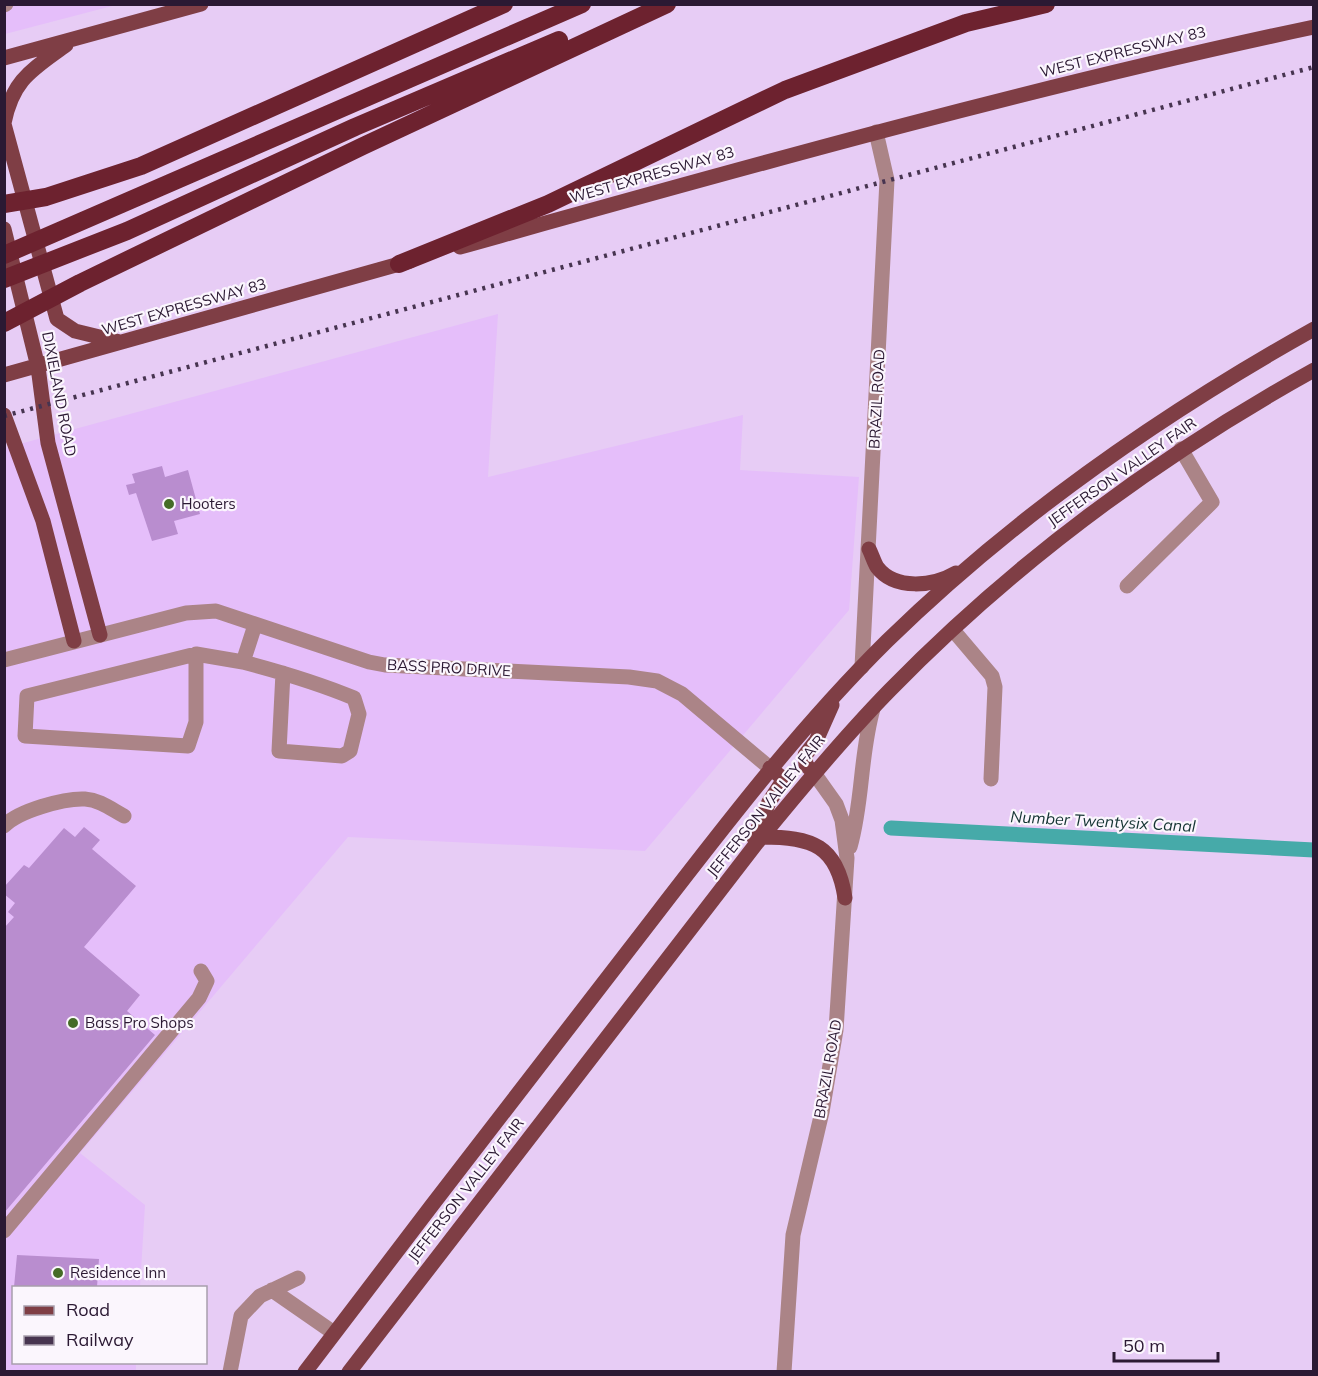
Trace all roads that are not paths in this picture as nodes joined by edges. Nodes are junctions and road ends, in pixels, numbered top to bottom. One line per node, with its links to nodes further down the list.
1 (201, 4): 8 (main road)
2 (504, 4): 12 (highway)
3 (582, 4): 14 (highway)
4 (650, 4): 16 (highway)
5 (667, 4): 17 (highway)
6 (1046, 4): 15 (highway)
7 (1314, 27): 11 (main road, WEST EXPRESSWAY 83)
8 (73, 39): 9 (main road); 10 (main road)
9 (4, 58)
10 (4, 124): 19 (main road)
11 (876, 132): 15 (main road, WEST EXPRESSWAY 83); 25 (street, BRAZIL ROAD)
12 (4, 204)
13 (4, 229): 20 (main road, DIXIELAND ROAD)
14 (4, 255)
15 (399, 264): 19 (main road, WEST EXPRESSWAY 83)
16 (4, 279)
17 (4, 323)
18 (1314, 329): 26 (main road)
19 (123, 343): 20 (main road, WEST EXPRESSWAY 83)
20 (38, 367): 22 (main road, WEST EXPRESSWAY 83); 30 (main road, DIXIELAND ROAD)
21 (1314, 370): 24 (main road, JEFFERSON VALLEY FAIR)
22 (4, 375)
23 (4, 415): 31 (main road)
24 (1181, 449): 27 (street); 29 (main road, JEFFERSON VALLEY FAIR)
25 (869, 549): 26 (main road); 35 (street, BRAZIL ROAD)
26 (977, 561): 35 (main road)
27 (1127, 586)
28 (255, 625): 30 (street, BASS PRO DRIVE); 34 (street); 39 (street, BASS PRO DRIVE)
29 (953, 630): 38 (main road, JEFFERSON VALLEY FAIR); 41 (street)
30 (100, 635): 31 (street, BASS PRO DRIVE)
31 (74, 641): 33 (street, BASS PRO DRIVE)
32 (196, 654): 32 (street); 34 (street)
33 (4, 660)
34 (243, 662): 36 (street)
35 (862, 667): 37 (main road)
36 (283, 673): 36 (street)
37 (841, 689): 39 (main road); 40 (main road)
38 (873, 709): 40 (main road, JEFFERSON VALLEY FAIR); 46 (street)
39 (770, 768): 45 (main road); 52 (main road)
40 (814, 772): 44 (main road, JEFFERSON VALLEY FAIR); 46 (street, BRAZIL ROAD)
41 (991, 779)
42 (124, 816): 43 (street)
43 (4, 826)
44 (762, 837): 45 (main road, JEFFERSON VALLEY FAIR); 47 (main road)
45 (746, 857): 55 (main road, JEFFERSON VALLEY FAIR)
46 (847, 858): 47 (street, BRAZIL ROAD)
47 (845, 898): 56 (street, BRAZIL ROAD)
48 (201, 971): 49 (street)
49 (4, 1231)
50 (298, 1278): 51 (street)
51 (272, 1290): 52 (street); 53 (street)
52 (334, 1333): 54 (main road)
53 (230, 1371)
54 (304, 1371)
55 (349, 1371)
56 (784, 1371)

